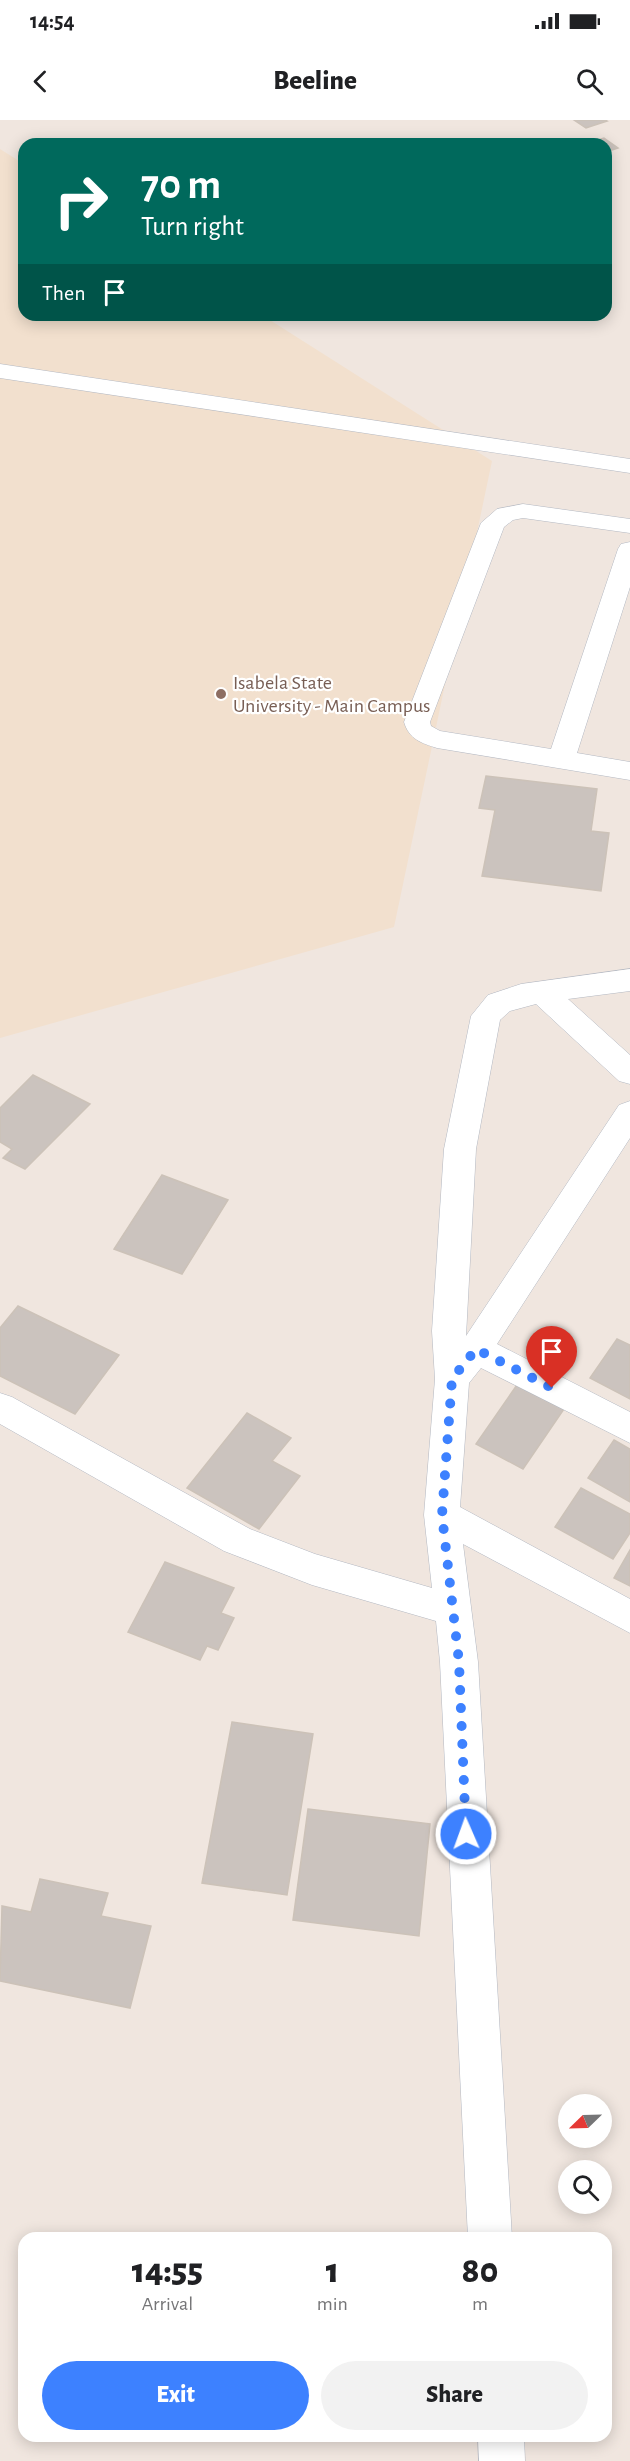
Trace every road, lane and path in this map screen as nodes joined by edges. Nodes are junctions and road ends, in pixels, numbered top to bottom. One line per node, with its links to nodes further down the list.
1 (0, 371): 2 (street)
2 (630, 466)
3 (630, 526): 5 (street)
4 (630, 549): 5 (street)
5 (561, 760): 6 (street)
6 (630, 771)
7 (630, 980): 8 (street)
8 (542, 992): 9 (street); 12 (street)
9 (630, 1073)
10 (630, 1113): 11 (street)
11 (476, 1349): 12 (street); 14 (street)
12 (452, 1379): 15 (street)
13 (0, 1407): 16 (street)
14 (630, 1429)
15 (442, 1515): 16 (street); 17 (street)
16 (453, 1610): 18 (street)
17 (630, 1617)
18 (489, 2232)
19 (501, 2442): 20 (street)
20 (502, 2461)

